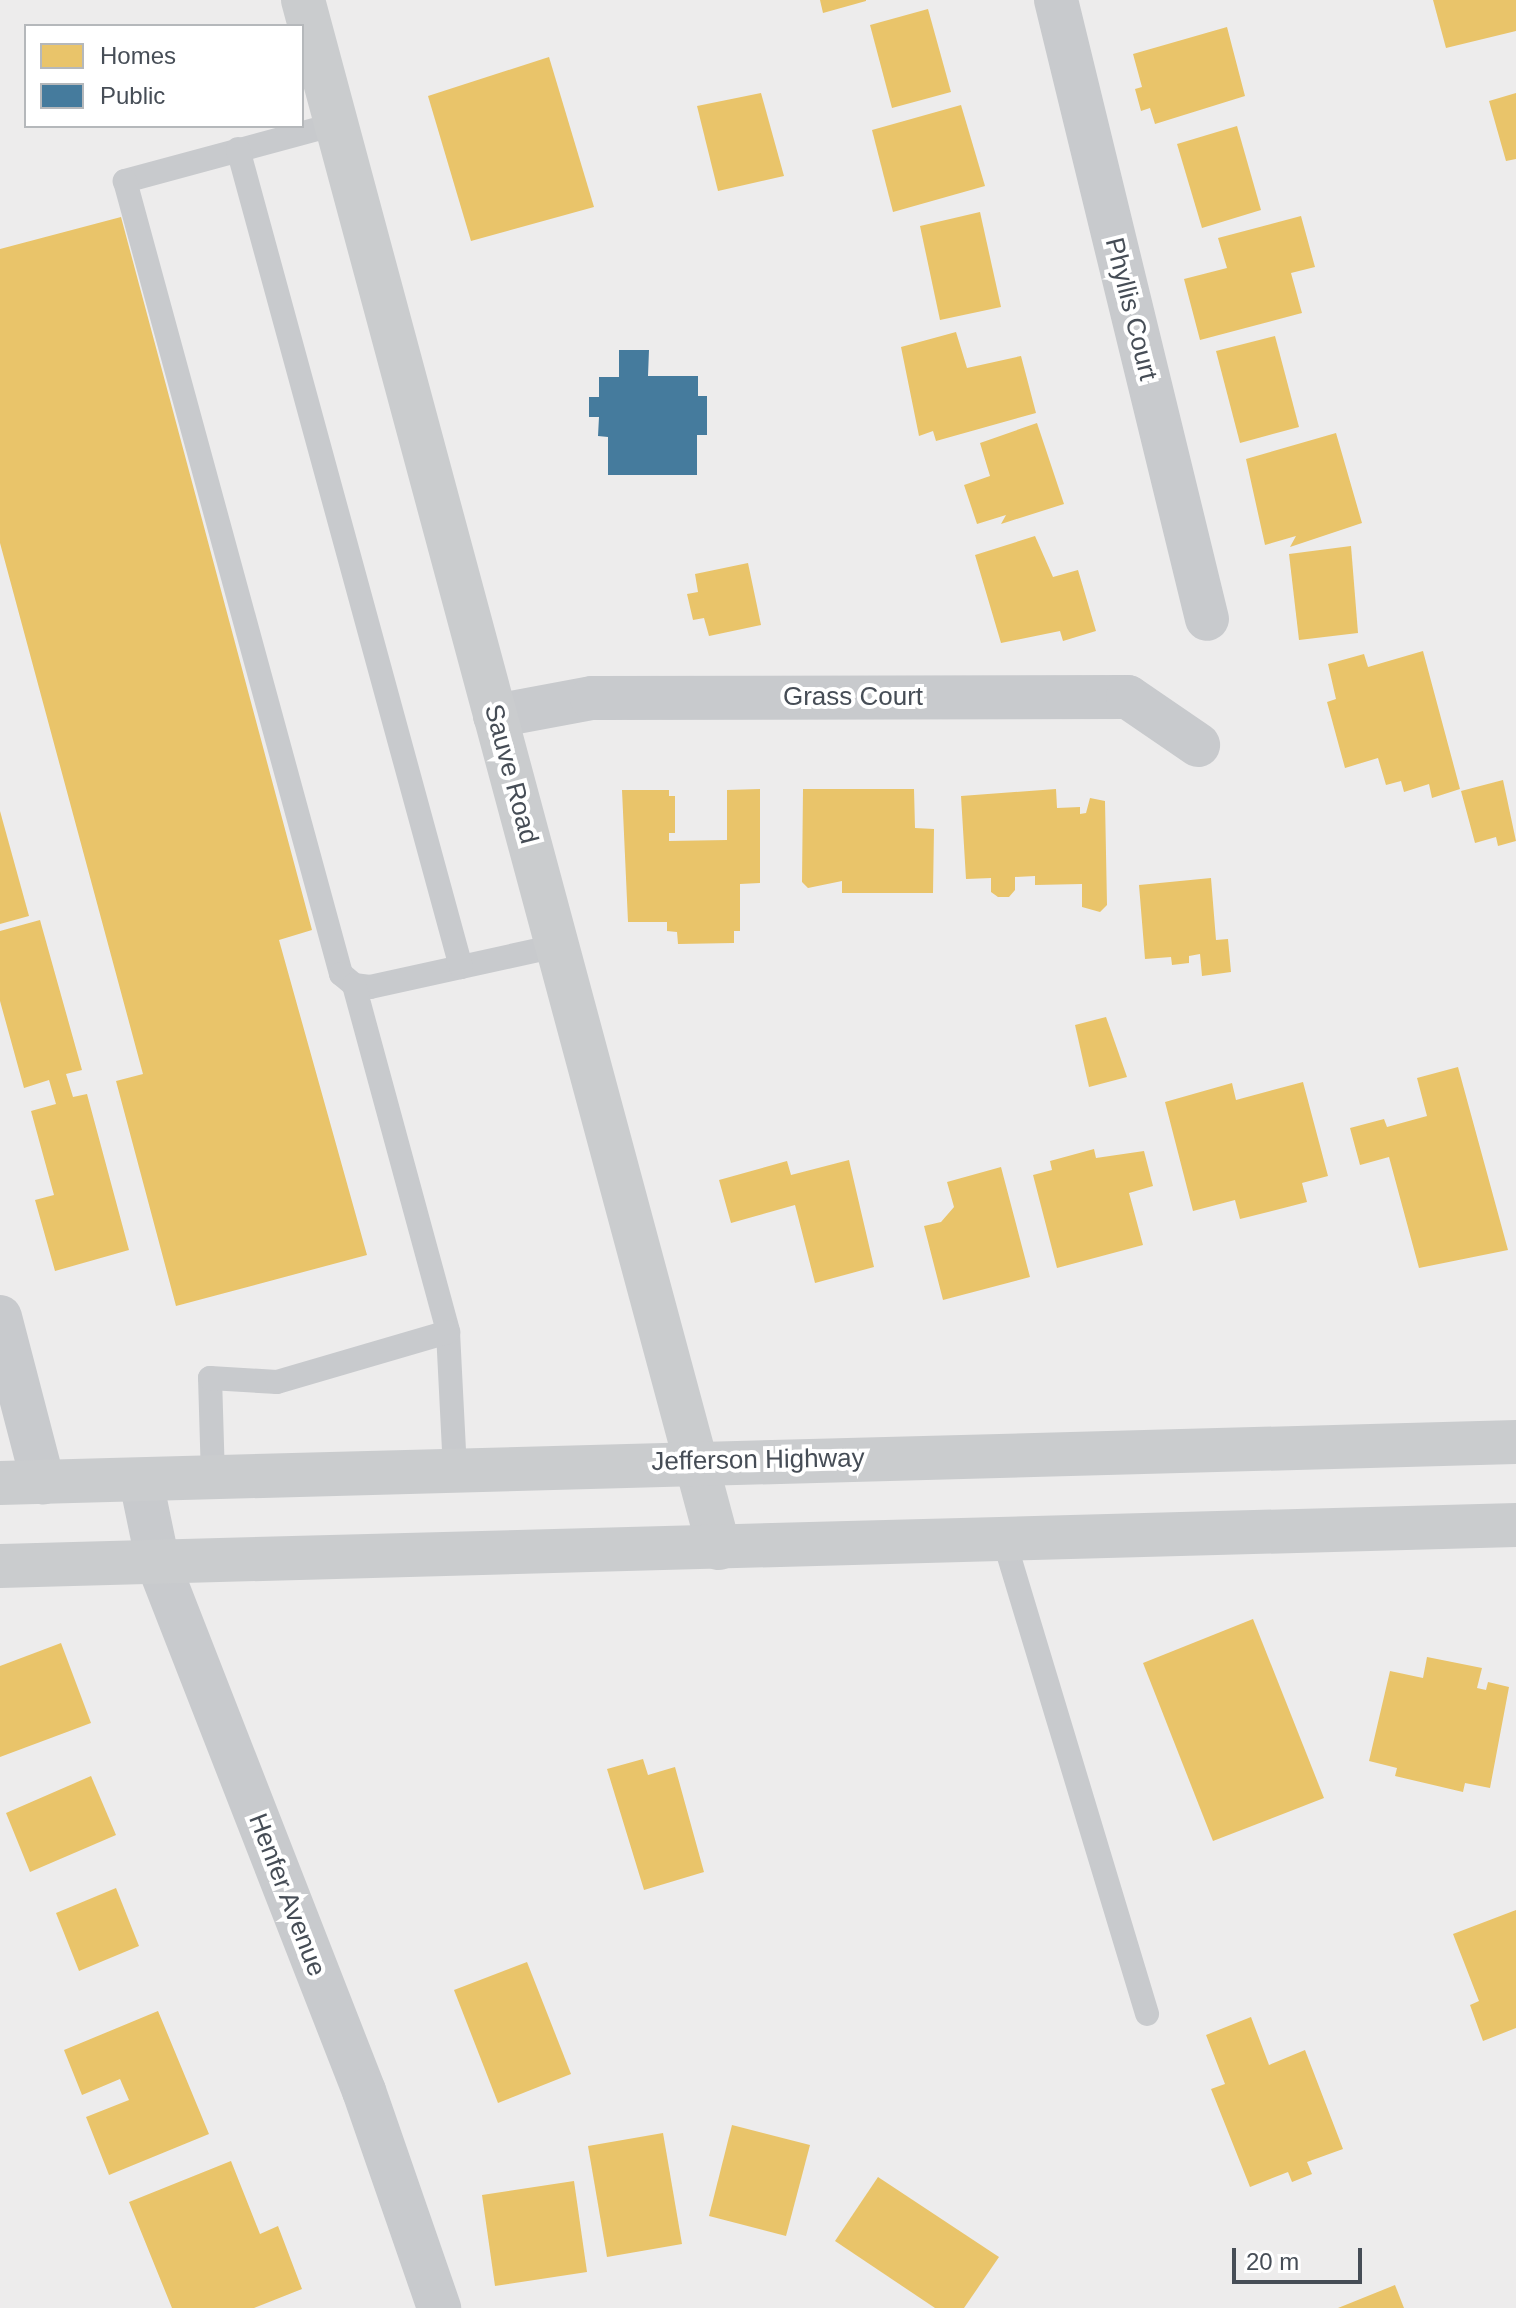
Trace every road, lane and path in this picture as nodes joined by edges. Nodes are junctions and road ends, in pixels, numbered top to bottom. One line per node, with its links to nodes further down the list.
1 (303, 0): 3 (main road, Sauve Road)
2 (1066, 3): 5 (street, Phyllis Court)
3 (336, 124): 4 (lane); 6 (main road, Sauve Road)
4 (238, 149): 9 (lane); 10 (lane)
5 (1207, 619)
6 (495, 716): 7 (street, Grass Court); 8 (main road, Sauve Road)
7 (1198, 745)
8 (557, 946): 9 (lane); 14 (main road, Sauve Road)
9 (461, 967): 10 (lane)
10 (354, 985): 12 (lane)
11 (0, 1317): 18 (street)
12 (448, 1332): 15 (lane); 16 (lane)
13 (1516, 1442): 14 (main road, Jefferson Highway)
14 (696, 1461): 15 (main road, Jefferson Highway); 22 (main road, Sauve Road)
15 (455, 1470): 16 (main road, Jefferson Highway)
16 (213, 1478): 17 (main road, Jefferson Highway)
17 (141, 1481): 18 (main road, Jefferson Highway); 23 (street, Henfer Avenue)
18 (43, 1482): 19 (main road, Jefferson Highway)
19 (0, 1483)
20 (1516, 1525): 21 (main road)
21 (1004, 1540): 22 (main road); 25 (lane)
22 (719, 1548): 23 (main road)
23 (158, 1563): 24 (main road); 26 (street, Henfer Avenue)
24 (0, 1566)
25 (1147, 2014)
26 (439, 2308)

